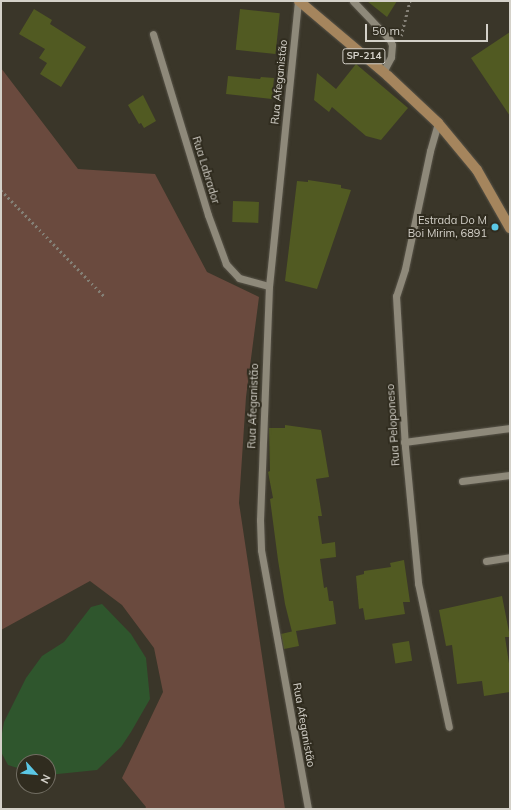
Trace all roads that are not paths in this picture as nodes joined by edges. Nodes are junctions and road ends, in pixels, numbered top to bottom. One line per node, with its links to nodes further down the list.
1 (299, 1): 4 (main road, SP-214); 7 (street, Rua Afeganistão)
2 (353, 1): 4 (street)
3 (153, 34): 7 (street, Rua Labrador)
4 (383, 72): 5 (main road, SP-214)
5 (438, 123): 6 (main road, SP-214); 9 (street, Rua Peloponeso)
6 (510, 228)
7 (269, 286): 15 (street, Rua Afeganistão)
8 (510, 428): 9 (street)
9 (404, 442): 14 (street, Rua Peloponeso)
10 (510, 475): 11 (street)
11 (462, 481)
12 (510, 557): 13 (street)
13 (486, 561)
14 (449, 727)
15 (308, 809)

